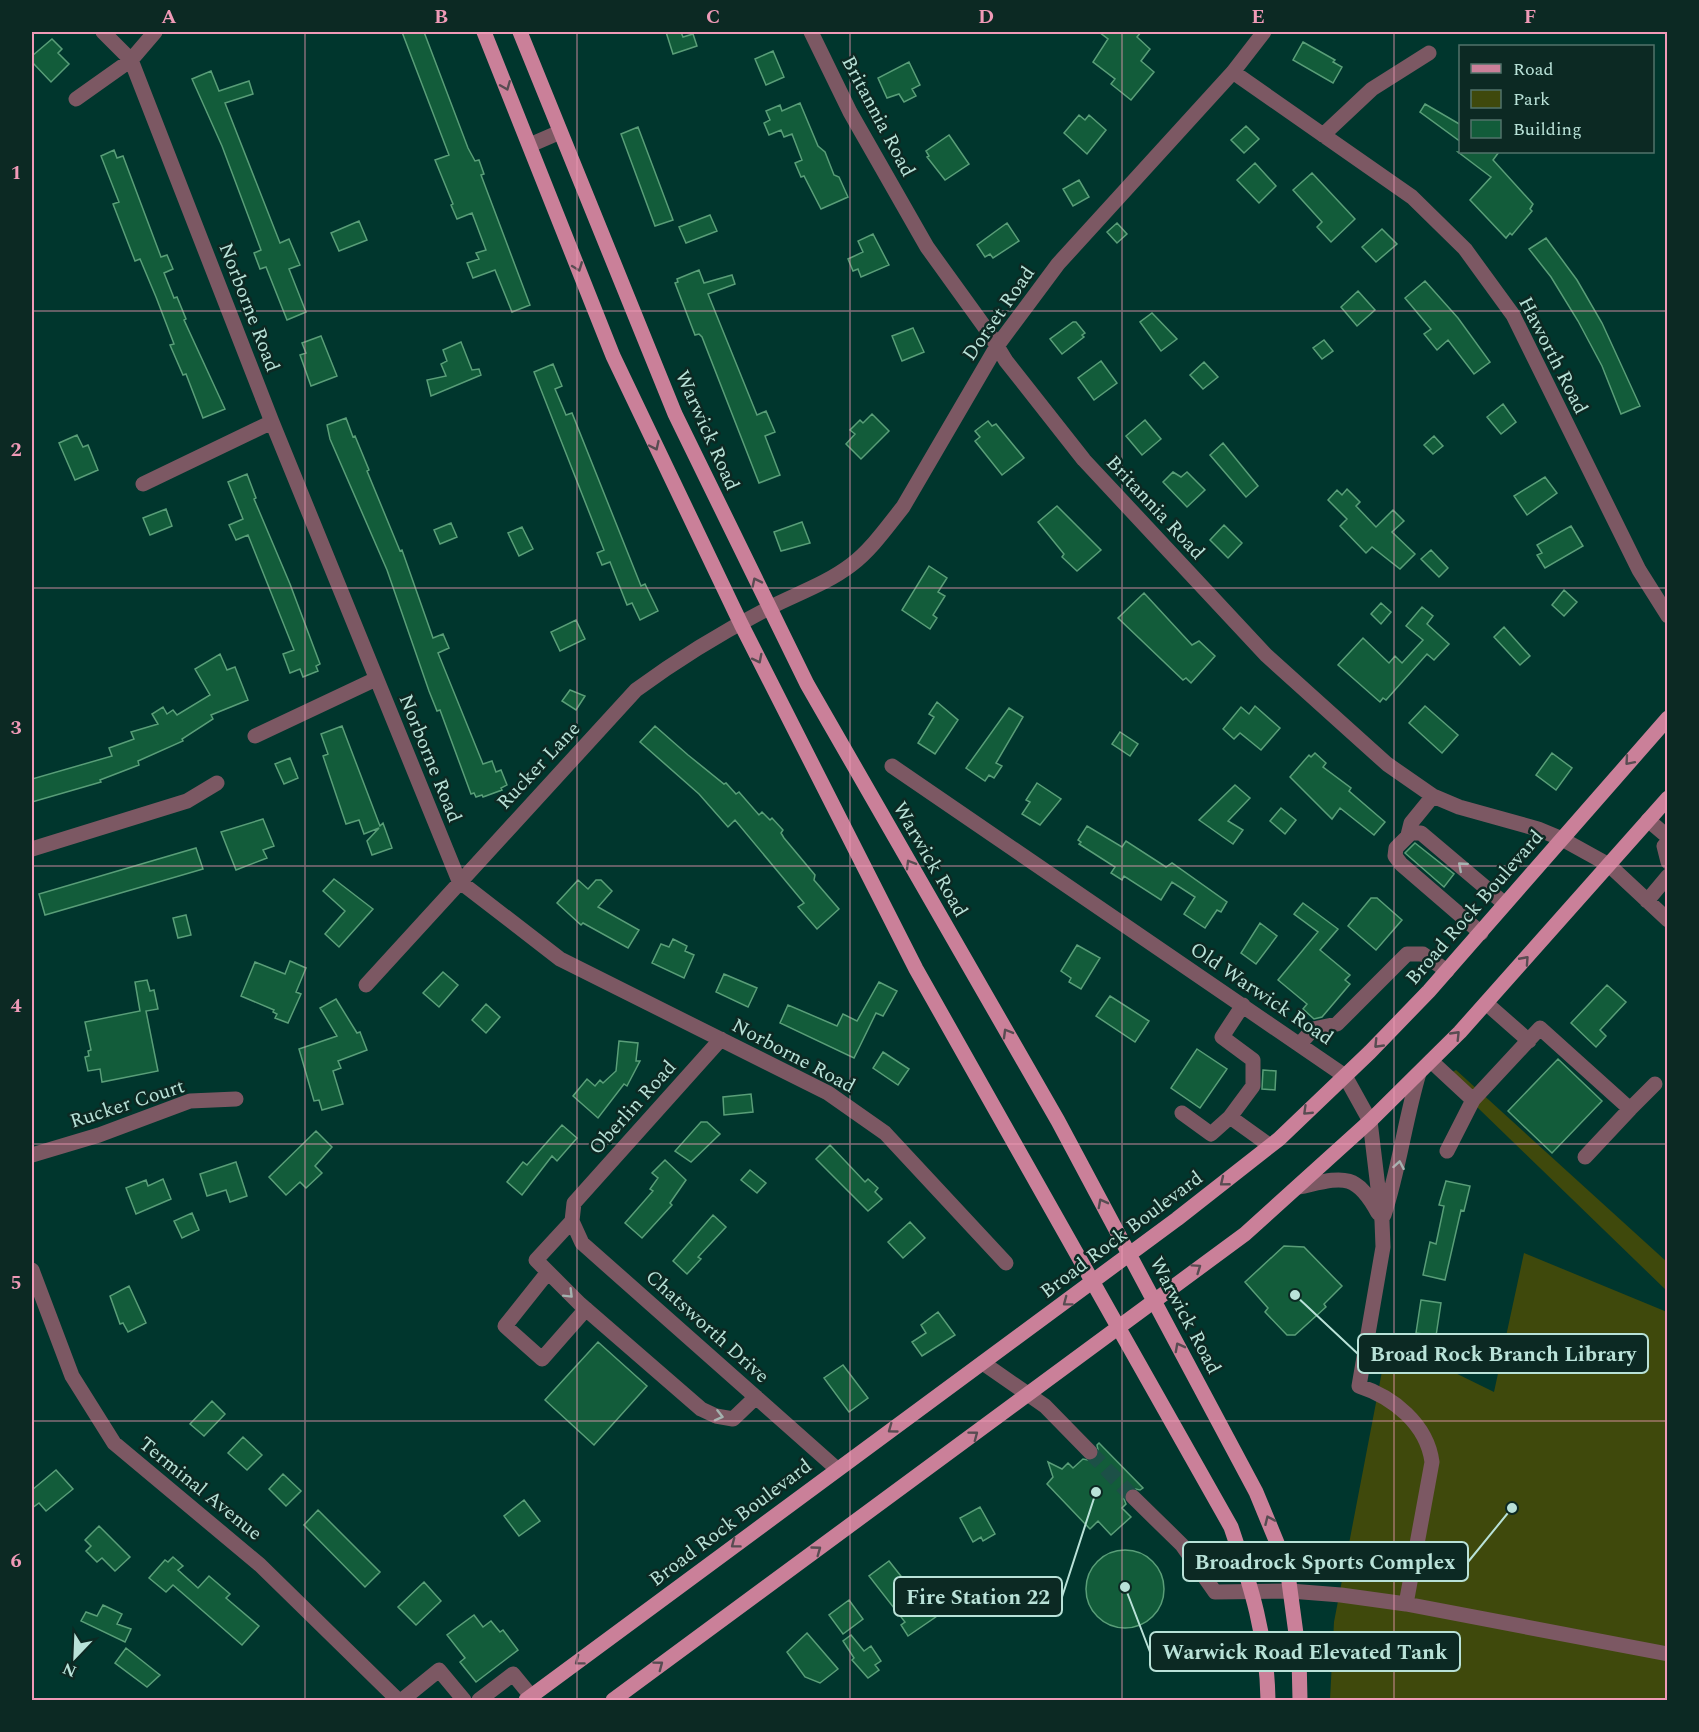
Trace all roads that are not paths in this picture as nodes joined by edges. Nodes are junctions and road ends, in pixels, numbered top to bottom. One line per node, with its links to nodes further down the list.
1 (103, 32): 8 (street, Norborne Road)
2 (155, 32): 8 (street)
3 (484, 32): 13 (main road, one-way to 13)
4 (520, 32): 11 (main road, Warwick Road)
5 (811, 32): 14 (street, Britannia Road)
6 (1264, 32): 9 (street, Dorset Road)
7 (1430, 53): 12 (street)
8 (131, 60): 10 (street); 15 (street, Norborne Road)
9 (1233, 72): 12 (street, Haworth Road); 14 (street, Dorset Road)
10 (76, 99)
11 (561, 132): 13 (street); 17 (main road, Warwick Road, one-way to 11)
12 (1323, 135): 18 (street, Haworth Road)
13 (530, 145): 19 (main road, one-way to 19)
14 (997, 346): 17 (street, Dorset Road); 25 (street, Britannia Road)
15 (272, 422): 16 (street); 20 (street, Norborne Road)
16 (143, 484)
17 (769, 608): 19 (street, Rucker Lane); 65 (main road, Warwick Road, one-way to 17)
18 (1668, 616)
19 (741, 624): 36 (street, Rucker Lane); 69 (main road, one-way to 69)
20 (376, 679): 22 (street); 36 (street, Norborne Road)
21 (1668, 717): 30 (main road, Broad Rock Boulevard, one-way to 30)
22 (255, 736)
23 (892, 766): 44 (street, Old Warwick Road)
24 (217, 783): 32 (street)
25 (1433, 796): 28 (street); 30 (street, Britannia Road)
26 (1668, 798): 27 (main road)
27 (1648, 820): 29 (street); 34 (main road)
28 (1408, 834): 38 (street, one-way to 28); 40 (street)
29 (1668, 837)
30 (1562, 839): 34 (street, Britannia Road); 38 (main road, Broad Rock Boulevard)
31 (1668, 842): 33 (street)
32 (32, 849)
33 (1668, 862)
34 (1609, 865): 37 (street, Britannia Road); 43 (main road, one-way to 34)
35 (1668, 876): 37 (street)
36 (459, 881): 42 (street, Rucker Lane); 45 (street, Norborne Road)
37 (1647, 901): 39 (street, Britannia Road)
38 (1505, 904): 40 (main road, Broad Rock Boulevard)
39 (1668, 920)
40 (1480, 933): 41 (main road, Broad Rock Boulevard)
41 (1447, 971): 47 (street); 50 (main road, Broad Rock Boulevard, one-way to 50)
42 (366, 985)
43 (1486, 1003): 46 (street); 48 (main road, one-way to 43)
44 (1243, 1005): 47 (street, Old Warwick Road); 56 (street)
45 (721, 1039): 63 (street, Oberlin Road); 66 (street, Norborne Road)
46 (1528, 1041): 53 (street); 54 (street)
47 (1300, 1044): 50 (street, Old Warwick Road)
48 (1431, 1061): 49 (main road); 53 (street)
49 (1419, 1073): 57 (main road); 64 (street, one-way to 49)
50 (1345, 1076): 57 (street, Old Warwick Road); 58 (main road, Broad Rock Boulevard, one-way to 58)
51 (1655, 1084): 54 (street)
52 (236, 1099): 60 (street, Rucker Court)
53 (1473, 1100): 59 (street)
54 (1630, 1109): 61 (street)
55 (1182, 1113): 56 (street)
56 (1230, 1117): 58 (street)
57 (1370, 1121): 62 (main road); 64 (street, Old Warwick Road)
58 (1269, 1145): 65 (main road, Broad Rock Boulevard, one-way to 65)
59 (1447, 1151)
60 (32, 1155)
61 (1585, 1157)
62 (1299, 1187): 64 (street); 70 (main road, one-way to 62)
63 (572, 1221): 68 (street); 75 (street, Chatsworth Drive)
64 (1382, 1221): 81 (street, Old Warwick Road)
65 (1130, 1254): 69 (main road, Broad Rock Boulevard); 70 (main road, Warwick Road)
66 (1006, 1263)
67 (32, 1270): 84 (street, Terminal Avenue)
68 (548, 1272): 71 (street, one-way to 71); 71 (street)
69 (1091, 1283): 72 (main road); 73 (main road, Broad Rock Boulevard, one-way to 73)
70 (1154, 1299): 72 (main road); 80 (main road, Warwick Road, one-way to 70)
71 (586, 1309): 75 (street, one-way to 75)
72 (1117, 1326): 74 (main road); 79 (main road)
73 (983, 1363): 74 (street); 77 (main road, Broad Rock Boulevard, one-way to 77)
74 (1029, 1394): 76 (street); 87 (main road, one-way to 74)
75 (756, 1397): 77 (street, Chatsworth Drive)
76 (1090, 1452)
77 (837, 1469): 83 (main road, Broad Rock Boulevard, one-way to 83)
78 (1133, 1497): 79 (street)
79 (1252, 1591): 80 (street); 88 (main road)
80 (1290, 1591): 81 (street); 89 (main road, Warwick Road)
81 (1406, 1604): 82 (street)
82 (1668, 1654)
83 (528, 1699): 86 (street)
84 (400, 1701): 85 (street)
85 (464, 1701)
86 (479, 1701)
87 (613, 1701)
88 (1268, 1701)
89 (1300, 1701)

